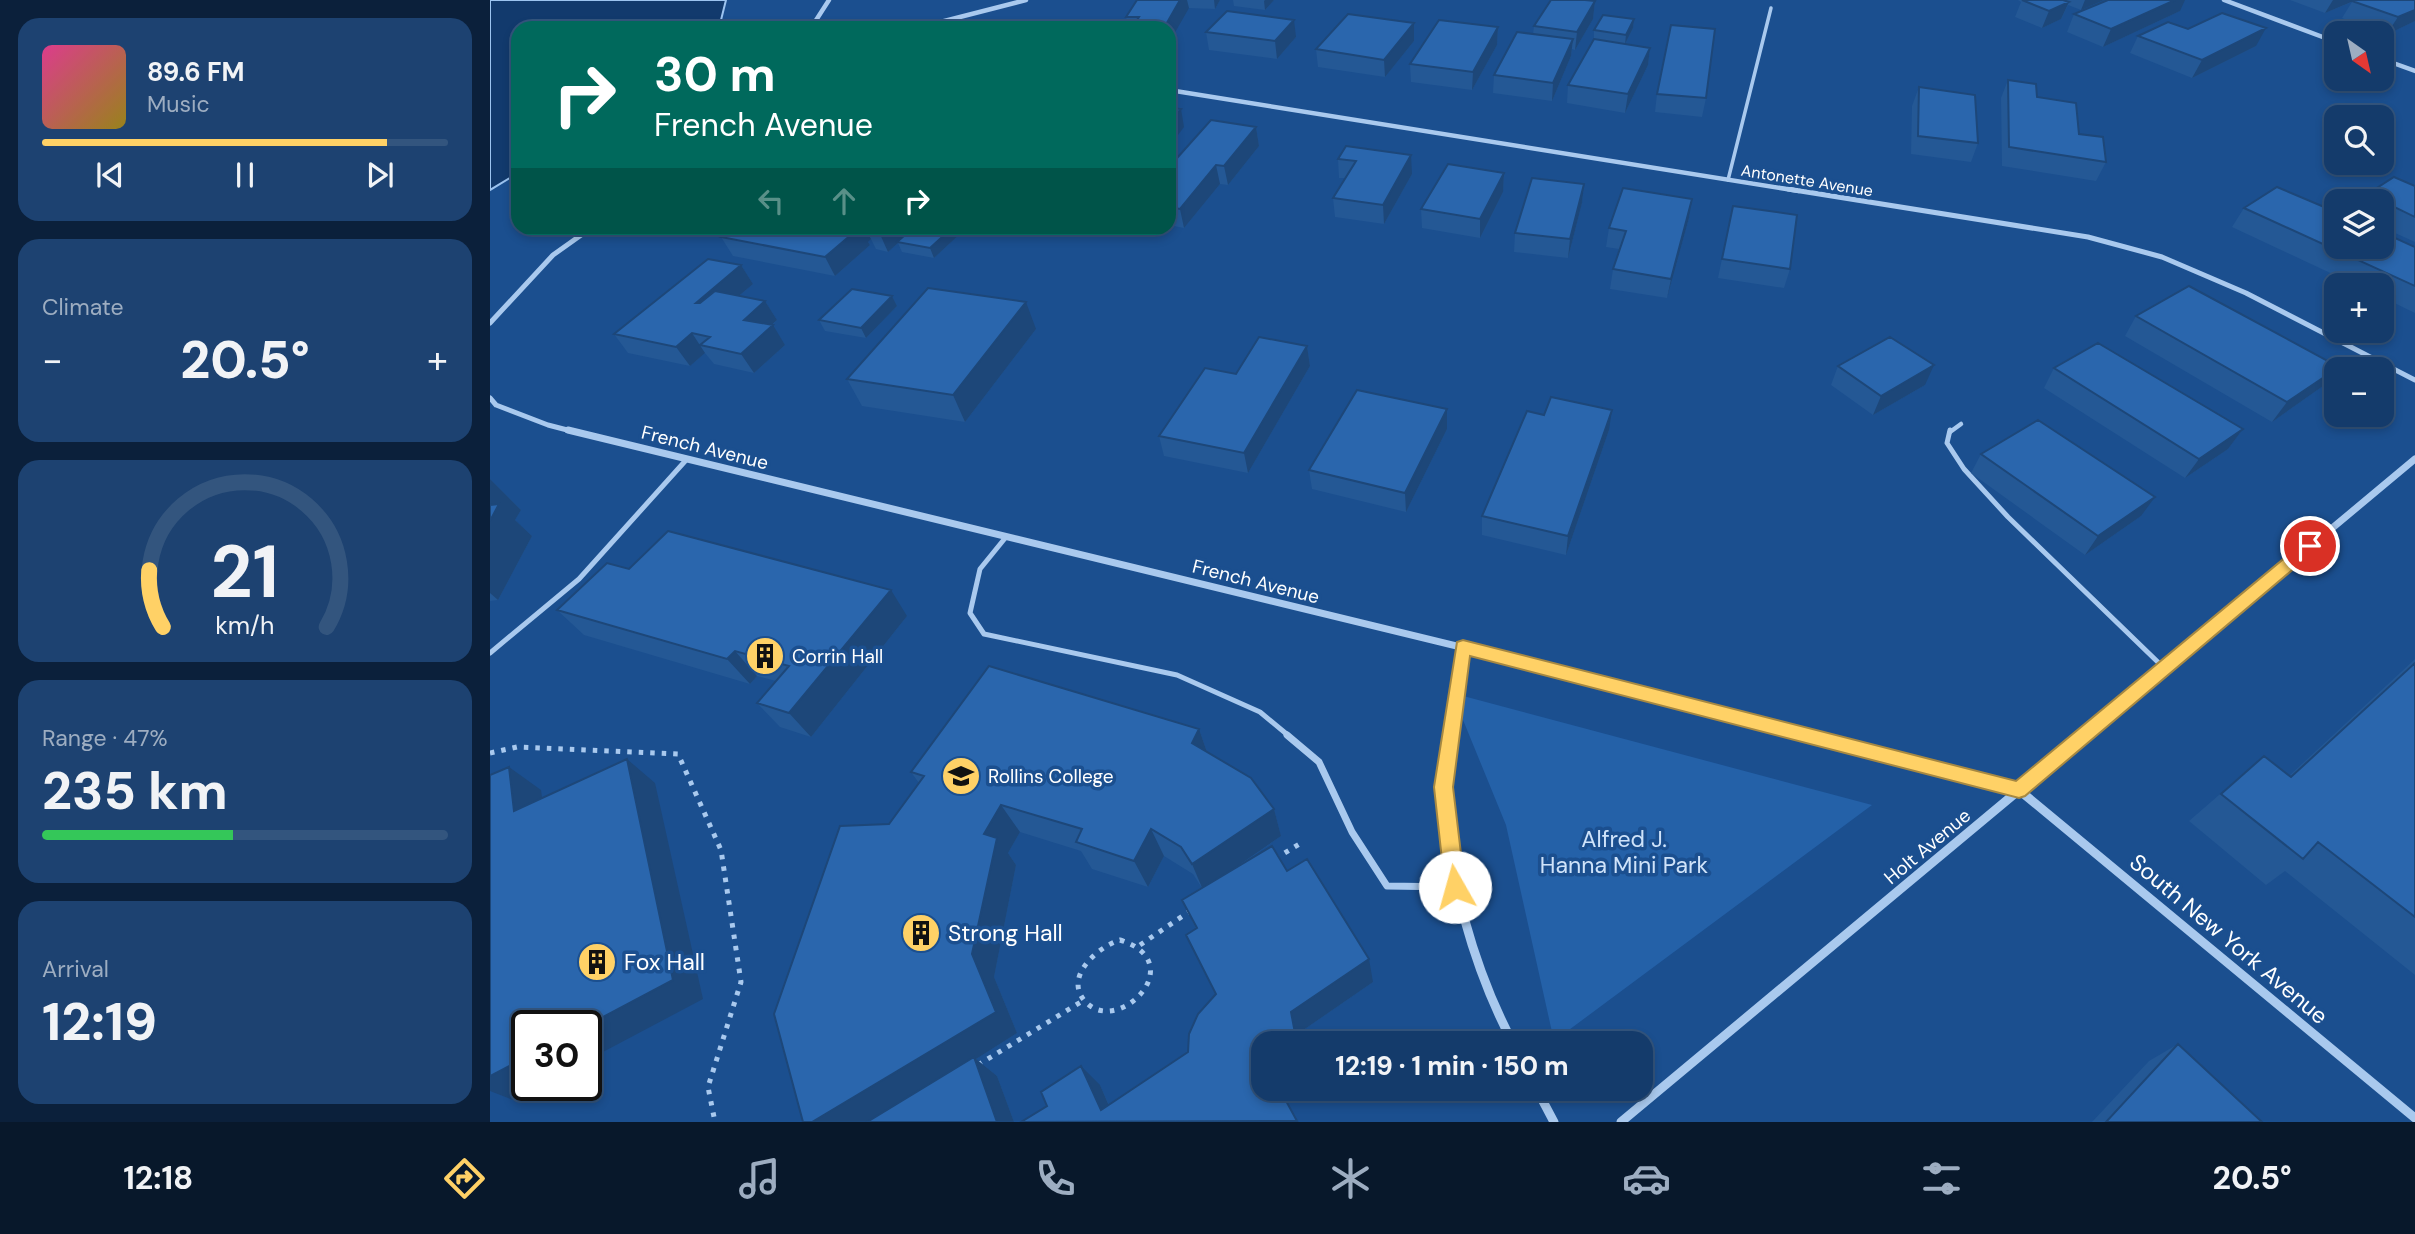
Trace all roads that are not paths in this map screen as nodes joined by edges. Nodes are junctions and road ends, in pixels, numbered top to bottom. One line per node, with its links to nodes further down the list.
1 (829, 0): 5 (street)
2 (1026, 0): 6 (street)
3 (2224, 0): 7 (street)
4 (1771, 8): 11 (lane)
5 (816, 21)
6 (944, 21)
7 (2324, 38)
8 (2394, 63): 9 (street)
9 (2415, 71)
10 (1176, 91): 11 (street, Antonette Avenue)
11 (1728, 180): 14 (street, Antonette Avenue)
12 (581, 235): 13 (street)
13 (490, 323)
14 (2415, 380)
15 (490, 398): 17 (street, French Avenue)
16 (1961, 424): 22 (lane)
17 (687, 459): 19 (street, French Avenue); 21 (lane)
18 (2415, 459): 22 (street, Holt Avenue)
19 (1006, 537): 20 (street, French Avenue); 24 (lane)
20 (1463, 647): 23 (street, French Avenue); 24 (street)
21 (490, 653)
22 (2164, 668): 23 (street, Holt Avenue)
23 (2019, 790): 27 (street, South New York Avenue); 29 (street, Holt Avenue)
24 (1455, 887): 25 (street)
25 (1507, 1031)
26 (1543, 1101): 28 (street)
27 (2415, 1118)
28 (1554, 1122)
29 (1621, 1122)

